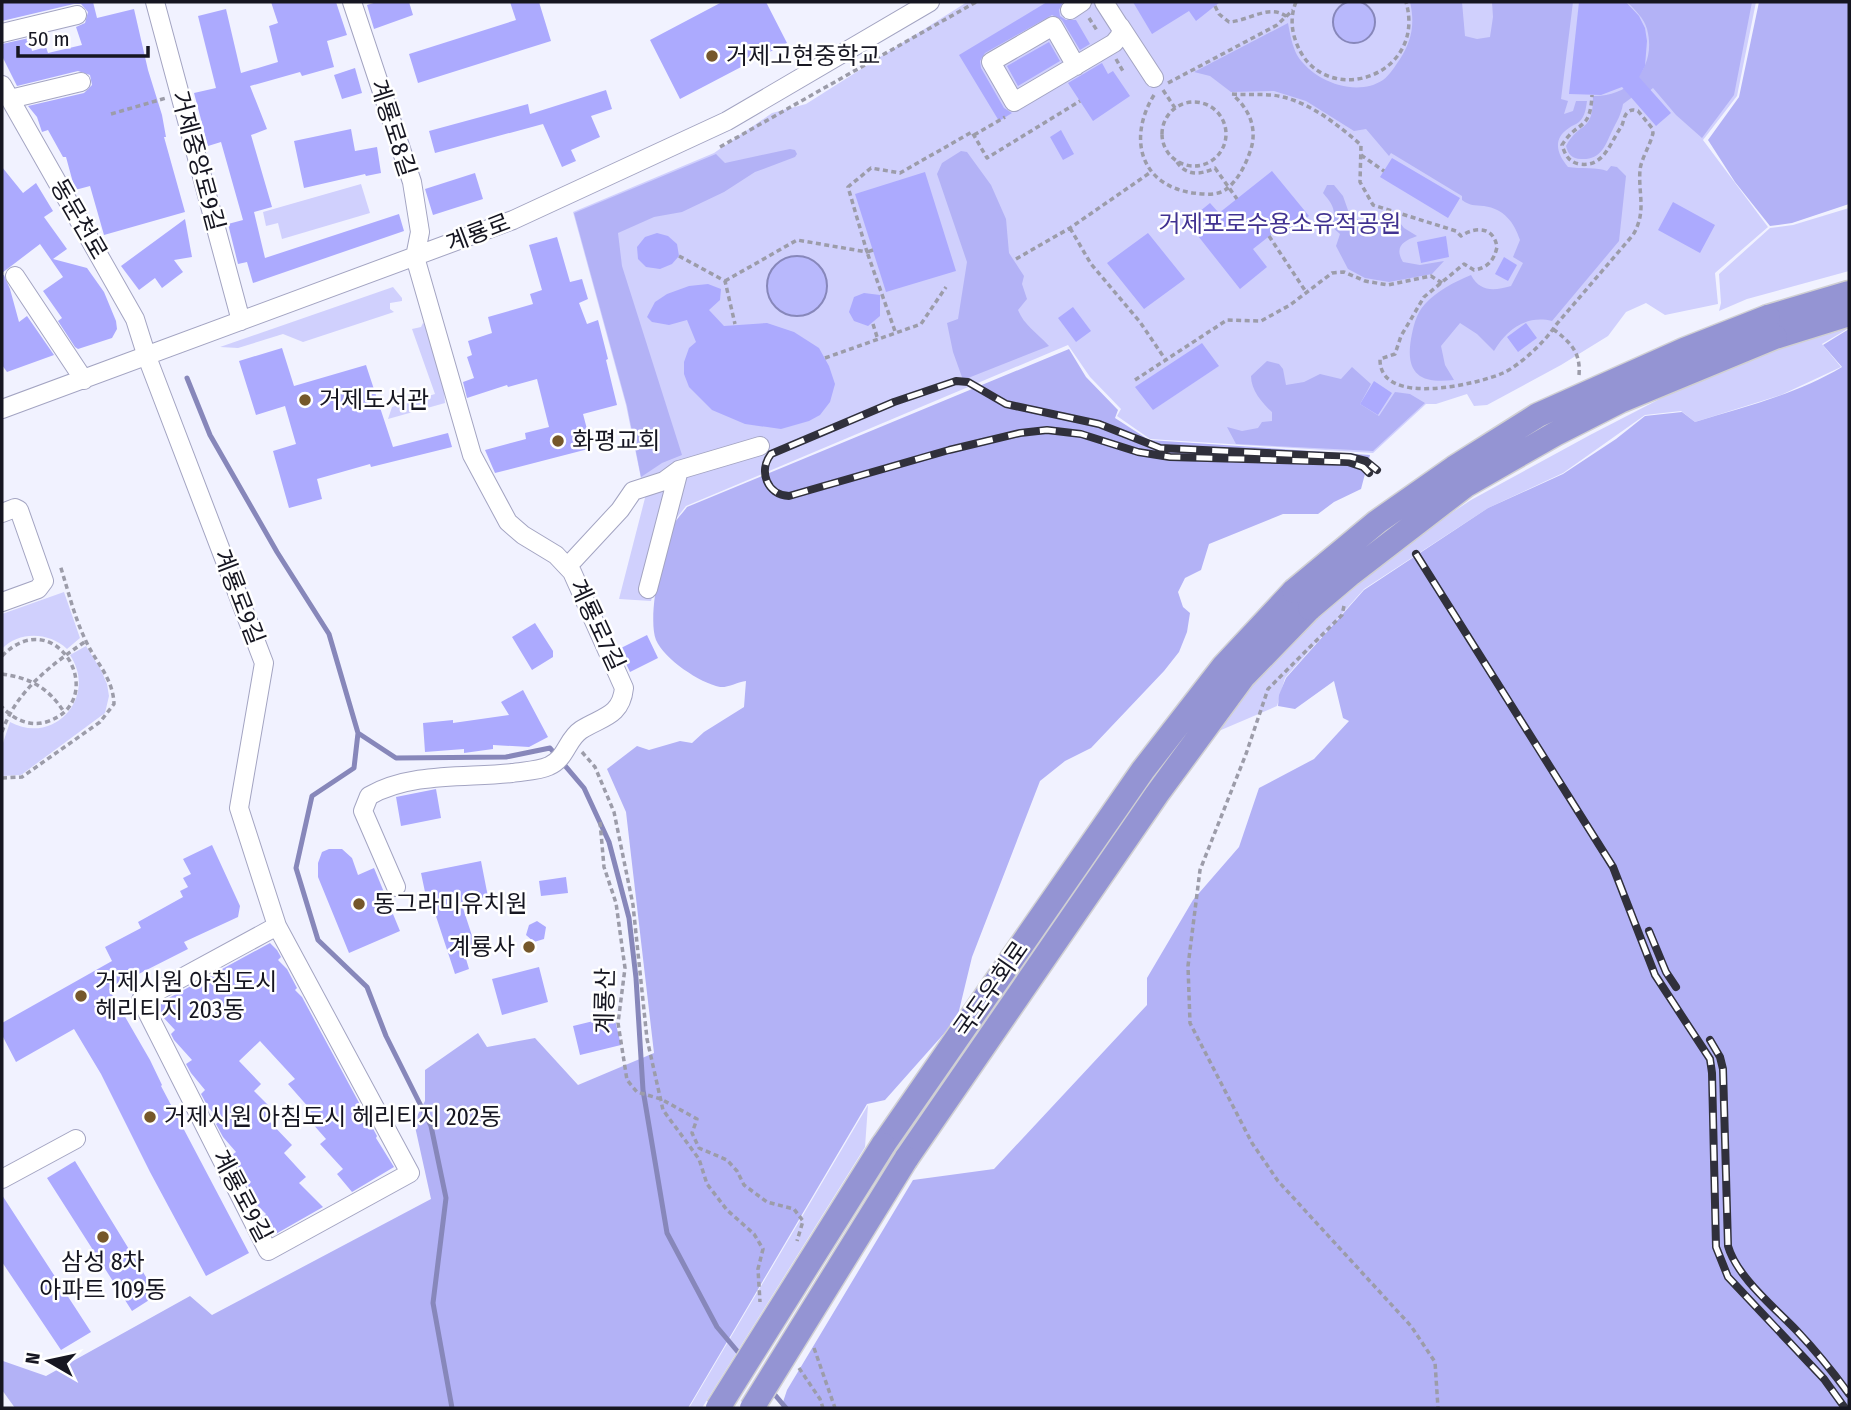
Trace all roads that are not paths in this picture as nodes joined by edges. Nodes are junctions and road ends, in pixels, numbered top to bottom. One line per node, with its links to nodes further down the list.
1 (155, 2): 16 (street, 거제중앙로9길)
2 (352, 2): 12 (street, 계룡로8길)
3 (930, 2): 12 (street, 계룡로)
4 (1106, 4): 6 (street)
5 (77, 15): 7 (street)
6 (1120, 26): 8 (street); 9 (street)
7 (2, 33)
8 (1076, 66): 8 (street)
9 (1154, 78)
10 (81, 82): 11 (street)
11 (6, 92): 18 (street, 동문천로)
12 (415, 257): 16 (street, 계룡로); 24 (street, 계룡로7길)
13 (15, 276): 19 (street)
14 (1849, 293): 17 (highway)
15 (1849, 314): 17 (highway)
16 (241, 321): 18 (street, 계룡로)
17 (1771, 327): 26 (highway, bridge)
18 (146, 357): 19 (street, 계룡로); 29 (street, 계룡로9길)
19 (83, 380): 20 (street, 계룡로)
20 (2, 409)
21 (760, 446): 22 (street)
22 (679, 470): 24 (street); 25 (street)
23 (2, 513): 27 (street)
24 (568, 566): 28 (street, 계룡로7길)
25 (648, 589)
26 (1302, 600): 32 (highway, 국도우회로, bridge); 33 (highway, 국도우회로, bridge)
27 (2, 601)
28 (396, 887)
29 (277, 926): 29 (street, 계룡로9길)
30 (76, 1139): 31 (street)
31 (2, 1180)
32 (718, 1408)
33 (752, 1408)

